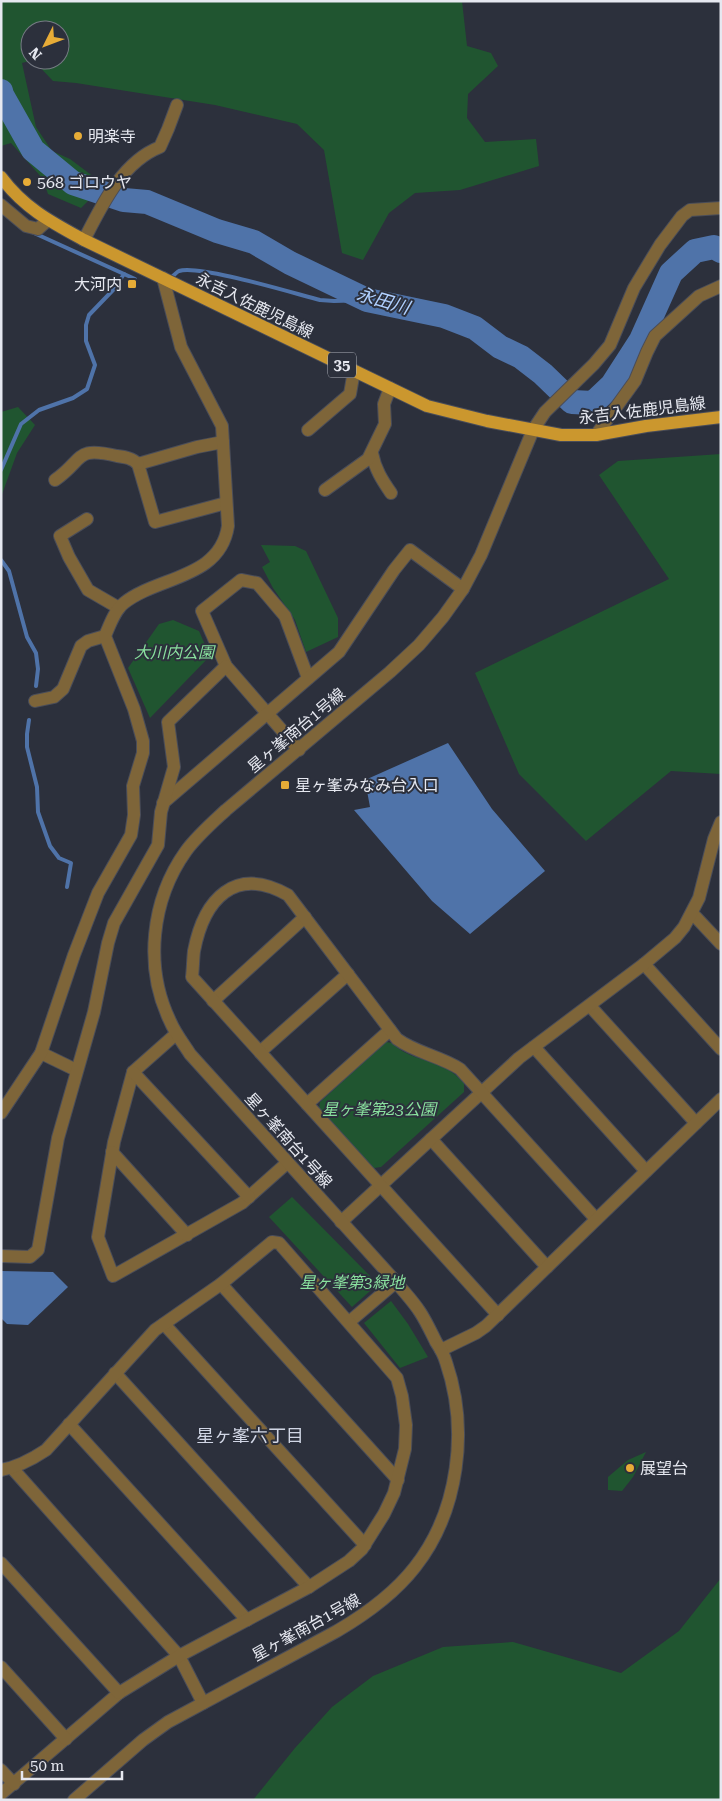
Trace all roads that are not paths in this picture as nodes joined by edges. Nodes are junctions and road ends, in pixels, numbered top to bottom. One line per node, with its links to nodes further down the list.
1 (177, 105): 6 (street)
2 (1, 177): 5 (main road, 永吉入佐鹿児島線 / 35)
3 (1, 205): 5 (street)
4 (721, 208): 13 (street, 星ヶ峯南台1号線)
5 (48, 220): 6 (main road, 永吉入佐鹿児島線 / 35)
6 (84, 240): 7 (main road, 永吉入佐鹿児島線 / 35)
7 (163, 278): 9 (main road, 永吉入佐鹿児島線 / 35); 15 (street)
8 (721, 286): 14 (street)
9 (354, 371): 10 (main road, 永吉入佐鹿児島線 / 35); 12 (street)
10 (390, 388): 13 (main road, 永吉入佐鹿児島線 / 35); 16 (street)
11 (721, 417): 14 (main road, 永吉入佐鹿児島線 / 35)
12 (308, 430)
13 (533, 430): 14 (main road, 永吉入佐鹿児島線 / 35); 23 (street, 星ヶ峯南台1号線)
14 (596, 435)
15 (223, 442): 17 (street); 21 (street)
16 (372, 453): 19 (street); 20 (street)
17 (138, 464): 18 (street); 21 (street)
18 (55, 480)
19 (325, 490)
20 (391, 493)
21 (226, 503): 24 (street)
22 (87, 519): 24 (street)
23 (463, 589): 27 (street); 30 (street, 星ヶ峯南台1号線)
24 (119, 608): 25 (street)
25 (106, 636): 28 (street); 46 (street)
26 (226, 666): 27 (street); 29 (street); 31 (street)
27 (308, 678): 29 (street)
28 (35, 702)
29 (267, 714): 30 (street); 31 (street)
30 (299, 750): 42 (street, 星ヶ峯南台1号線)
31 (163, 803): 47 (street)
32 (721, 822): 33 (street)
33 (718, 840): 34 (street)
34 (692, 913): 36 (street); 37 (street)
35 (305, 917): 38 (street); 39 (street); 39 (street)
36 (721, 944)
37 (644, 964): 40 (street); 44 (street)
38 (348, 974): 41 (street); 45 (street)
39 (213, 1001): 45 (street)
40 (590, 1006): 43 (street); 53 (street)
41 (390, 1030): 49 (street); 51 (street)
42 (176, 1034): 48 (street); 56 (street, 星ヶ峯南台1号線)
43 (534, 1047): 49 (street); 57 (street)
44 (721, 1049)
45 (260, 1052): 51 (street)
46 (41, 1053): 47 (street); 52 (street)
47 (76, 1070): 63 (street)
48 (134, 1072): 55 (street); 59 (street)
49 (481, 1092): 54 (street); 60 (street)
50 (721, 1099): 53 (street)
51 (307, 1104): 58 (street)
52 (1, 1113)
53 (696, 1123): 57 (street)
54 (431, 1139): 58 (street); 64 (street)
55 (112, 1152): 62 (street); 62 (street)
56 (287, 1163): 59 (street); 61 (street, 星ヶ峯南台1号線)
57 (646, 1171): 60 (street)
58 (380, 1185): 61 (street); 67 (street)
59 (249, 1197): 62 (street)
60 (596, 1220): 64 (street)
61 (341, 1222): 65 (street, 星ヶ峯南台1号線)
62 (187, 1235)
63 (1, 1256)
64 (548, 1267): 67 (street)
65 (396, 1282): 68 (street); 70 (street, 星ヶ峯南台1号線)
66 (221, 1284): 68 (street); 69 (street); 74 (street)
67 (498, 1315): 70 (street)
68 (349, 1322): 74 (street)
69 (164, 1324): 71 (street); 75 (street)
70 (441, 1350): 82 (street, 星ヶ峯南台1号線)
71 (115, 1373): 72 (street); 77 (street)
72 (69, 1424): 73 (street); 78 (street)
73 (6, 1469): 79 (street)
74 (398, 1480): 75 (street)
75 (365, 1545): 77 (street)
76 (1, 1563): 81 (street)
77 (309, 1587): 78 (street)
78 (247, 1620): 79 (street)
79 (179, 1656): 81 (street); 82 (street)
80 (1, 1667): 83 (street)
81 (119, 1693): 83 (street)
82 (202, 1703): 87 (street, 星ヶ峯南台1号線)
83 (66, 1739): 85 (street)
84 (1, 1770): 85 (street)
85 (14, 1784): 86 (street)
86 (1, 1794)
87 (77, 1799)

